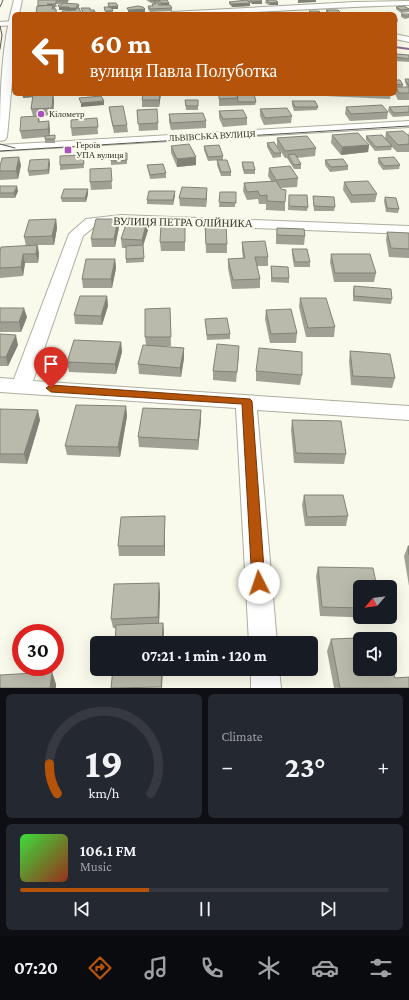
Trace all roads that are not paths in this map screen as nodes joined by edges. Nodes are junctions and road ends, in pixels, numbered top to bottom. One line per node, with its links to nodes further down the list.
1 (18, 0): 7 (street)
2 (353, 2): 3 (street); 4 (street)
3 (409, 3)
4 (334, 5): 5 (street); 6 (street)
5 (189, 10)
6 (361, 11)
7 (15, 12)
8 (12, 23): 9 (street)
9 (0, 24)
10 (12, 33): 14 (street)
11 (397, 37): 12 (street)
12 (409, 40)
13 (409, 124): 16 (street, ЛЬВІВСЬКА ВУЛИЦЯ)
14 (0, 137)
15 (0, 148): 16 (street, ЛЬВІВСЬКА ВУЛИЦЯ)
16 (14, 148): 17 (street, ЛЬВІВСЬКА ВУЛИЦЯ)
17 (0, 153)
18 (409, 230): 20 (street, ВУЛИЦЯ ПЕТРА ОЛІЙНИКА)
19 (0, 385): 20 (street)
20 (21, 387): 21 (street)
21 (246, 401): 22 (street); 23 (street)
22 (409, 413)
23 (263, 636)
24 (265, 676): 25 (street)
25 (266, 688)

